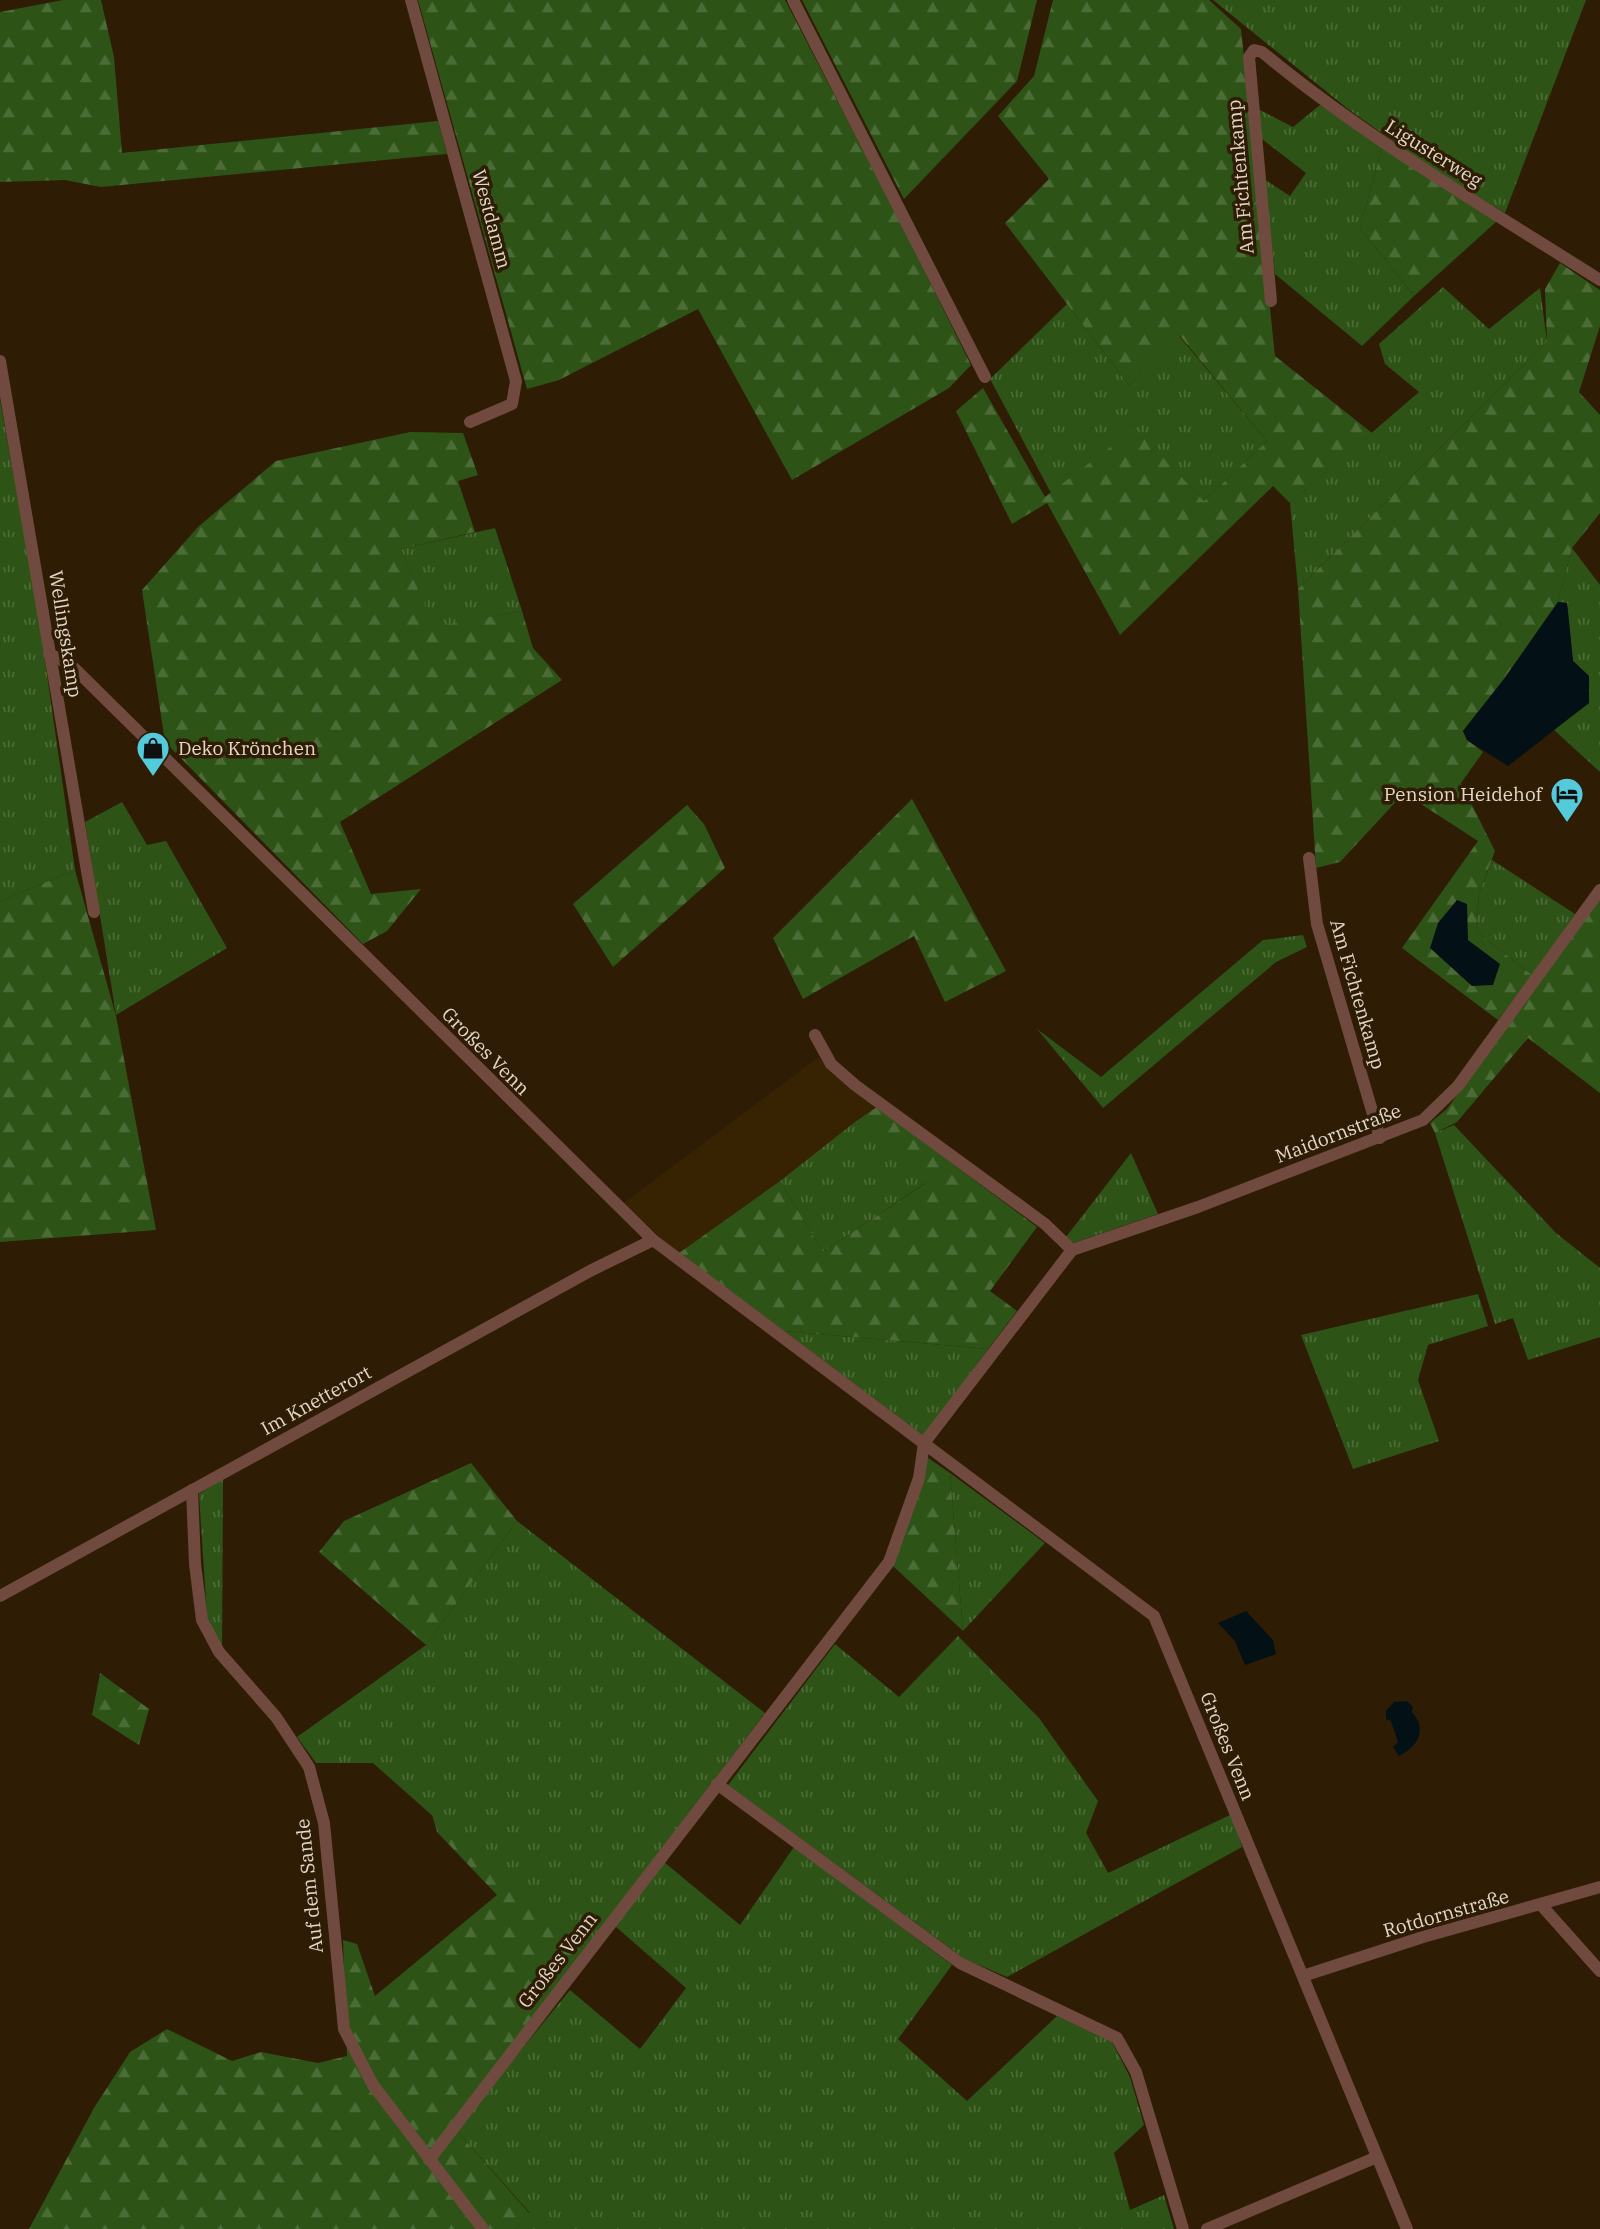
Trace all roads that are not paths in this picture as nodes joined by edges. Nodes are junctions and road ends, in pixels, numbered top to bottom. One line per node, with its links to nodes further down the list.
1 (411, 0): 8 (street, Westdamm)
2 (793, 0): 7 (street)
3 (1254, 50): 4 (street, Ligusterweg); 5 (street, Am Fichtenkamp)
4 (1600, 280)
5 (1271, 301)
6 (0, 361): 9 (street, Wellingskamp)
7 (985, 377)
8 (470, 422)
9 (50, 654): 12 (street, Wellingskamp); 15 (street, Großes Venn)
10 (1309, 858): 14 (street, Am Fichtenkamp)
11 (1600, 890): 14 (street, Maidornstraße)
12 (94, 912)
13 (815, 1035): 16 (street)
14 (1380, 1138): 16 (street, Maidornstraße)
15 (653, 1240): 17 (street, Großes Venn); 18 (street, Im Knetterort)
16 (1072, 1250): 17 (street)
17 (924, 1443): 20 (street, Großes Venn); 24 (street, Großes Venn)
18 (192, 1490): 19 (street, Im Knetterort); 26 (street, Auf dem Sande)
19 (0, 1596)
20 (717, 1784): 26 (street, Großes Venn); 28 (street)
21 (1600, 1887): 22 (street, Rotdornstraße)
22 (1542, 1906): 23 (street); 24 (street, Rotdornstraße)
23 (1600, 1971)
24 (1303, 1976): 25 (street, Großes Venn)
25 (1377, 2157): 29 (street); 30 (street, Großes Venn)
26 (429, 2160): 27 (street, Auf dem Sande)
27 (483, 2229)
28 (1183, 2229)
29 (1207, 2229)
30 (1407, 2229)

